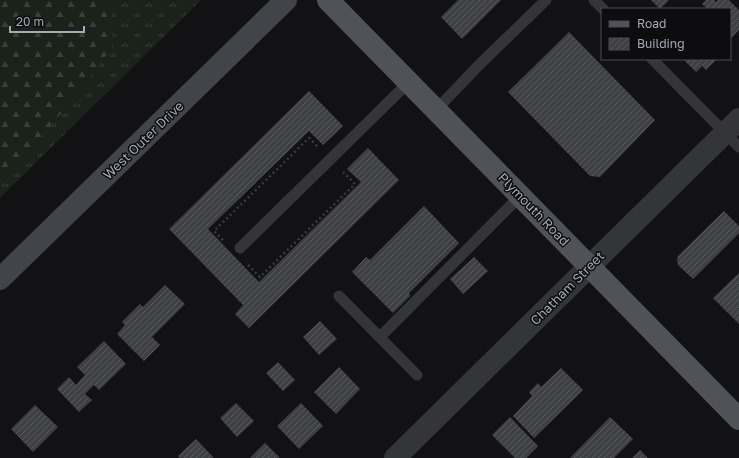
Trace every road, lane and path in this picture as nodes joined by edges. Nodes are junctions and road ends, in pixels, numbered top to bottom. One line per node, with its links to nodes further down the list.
1 (286, 0): 13 (main road, West Outer Drive)
2 (328, 0): 7 (main road, Plymouth Road)
3 (546, 0): 8 (lane)
4 (594, 0): 5 (lane)
5 (602, 8)
6 (653, 60): 9 (lane)
7 (409, 82): 8 (main road, Plymouth Road); 11 (lane)
8 (436, 110): 10 (main road, Plymouth Road)
9 (734, 133): 12 (street, Chatham Street)
10 (520, 196): 12 (main road, Plymouth Road); 15 (lane)
11 (240, 248)
12 (589, 266): 17 (main road, Plymouth Road); 18 (street, Chatham Street)
13 (0, 279)
14 (340, 296): 15 (lane)
15 (380, 338): 16 (lane)
16 (417, 375)
17 (739, 419)
18 (395, 458)

